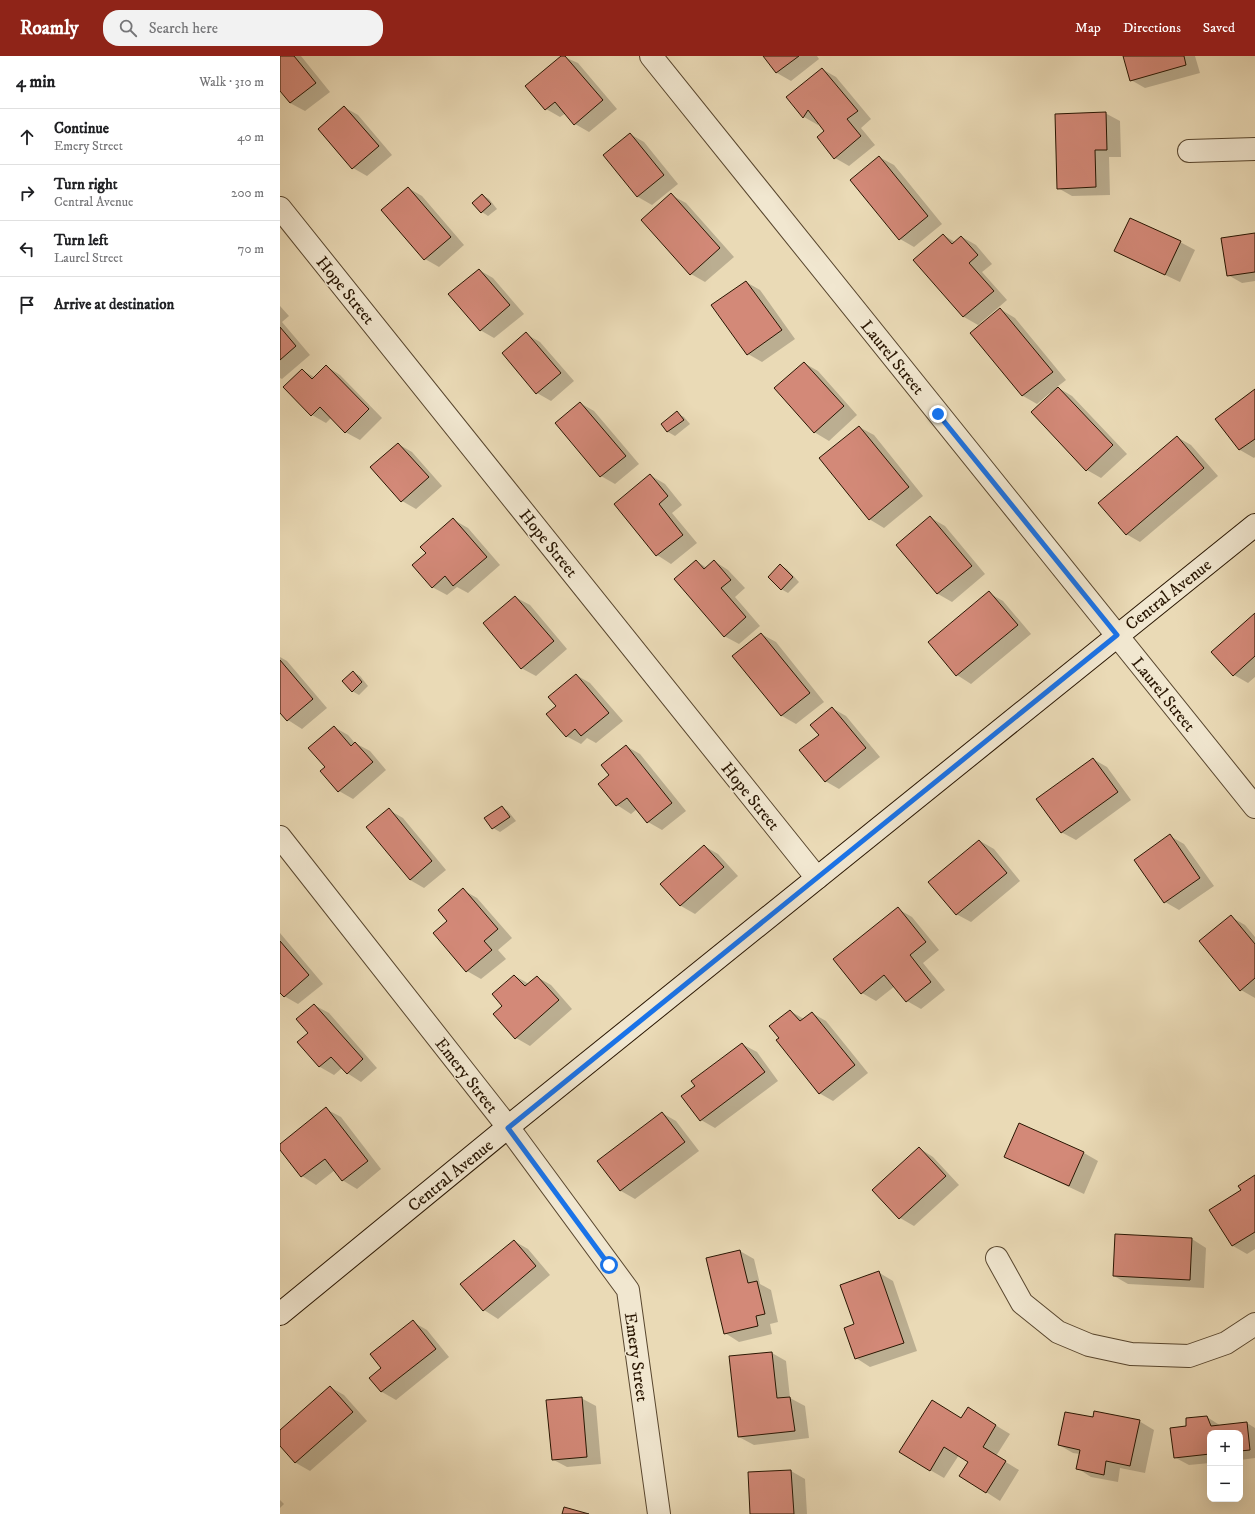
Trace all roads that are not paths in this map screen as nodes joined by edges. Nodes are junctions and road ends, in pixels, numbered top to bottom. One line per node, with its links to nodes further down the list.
1 (651, 56): 6 (street, Laurel Street)
2 (1255, 149): 3 (street)
3 (1189, 151)
4 (280, 208): 9 (street, Hope Street)
5 (1255, 525): 6 (street, Central Avenue)
6 (1117, 635): 7 (street, Laurel Street); 9 (street, Central Avenue)
7 (1255, 808)
8 (280, 837): 10 (street, Emery Street)
9 (817, 878): 10 (street, Central Avenue)
10 (508, 1128): 12 (street, Central Avenue); 14 (street, Emery Street)
11 (997, 1258): 13 (street)
12 (280, 1314)
13 (1255, 1324)
14 (660, 1514)

